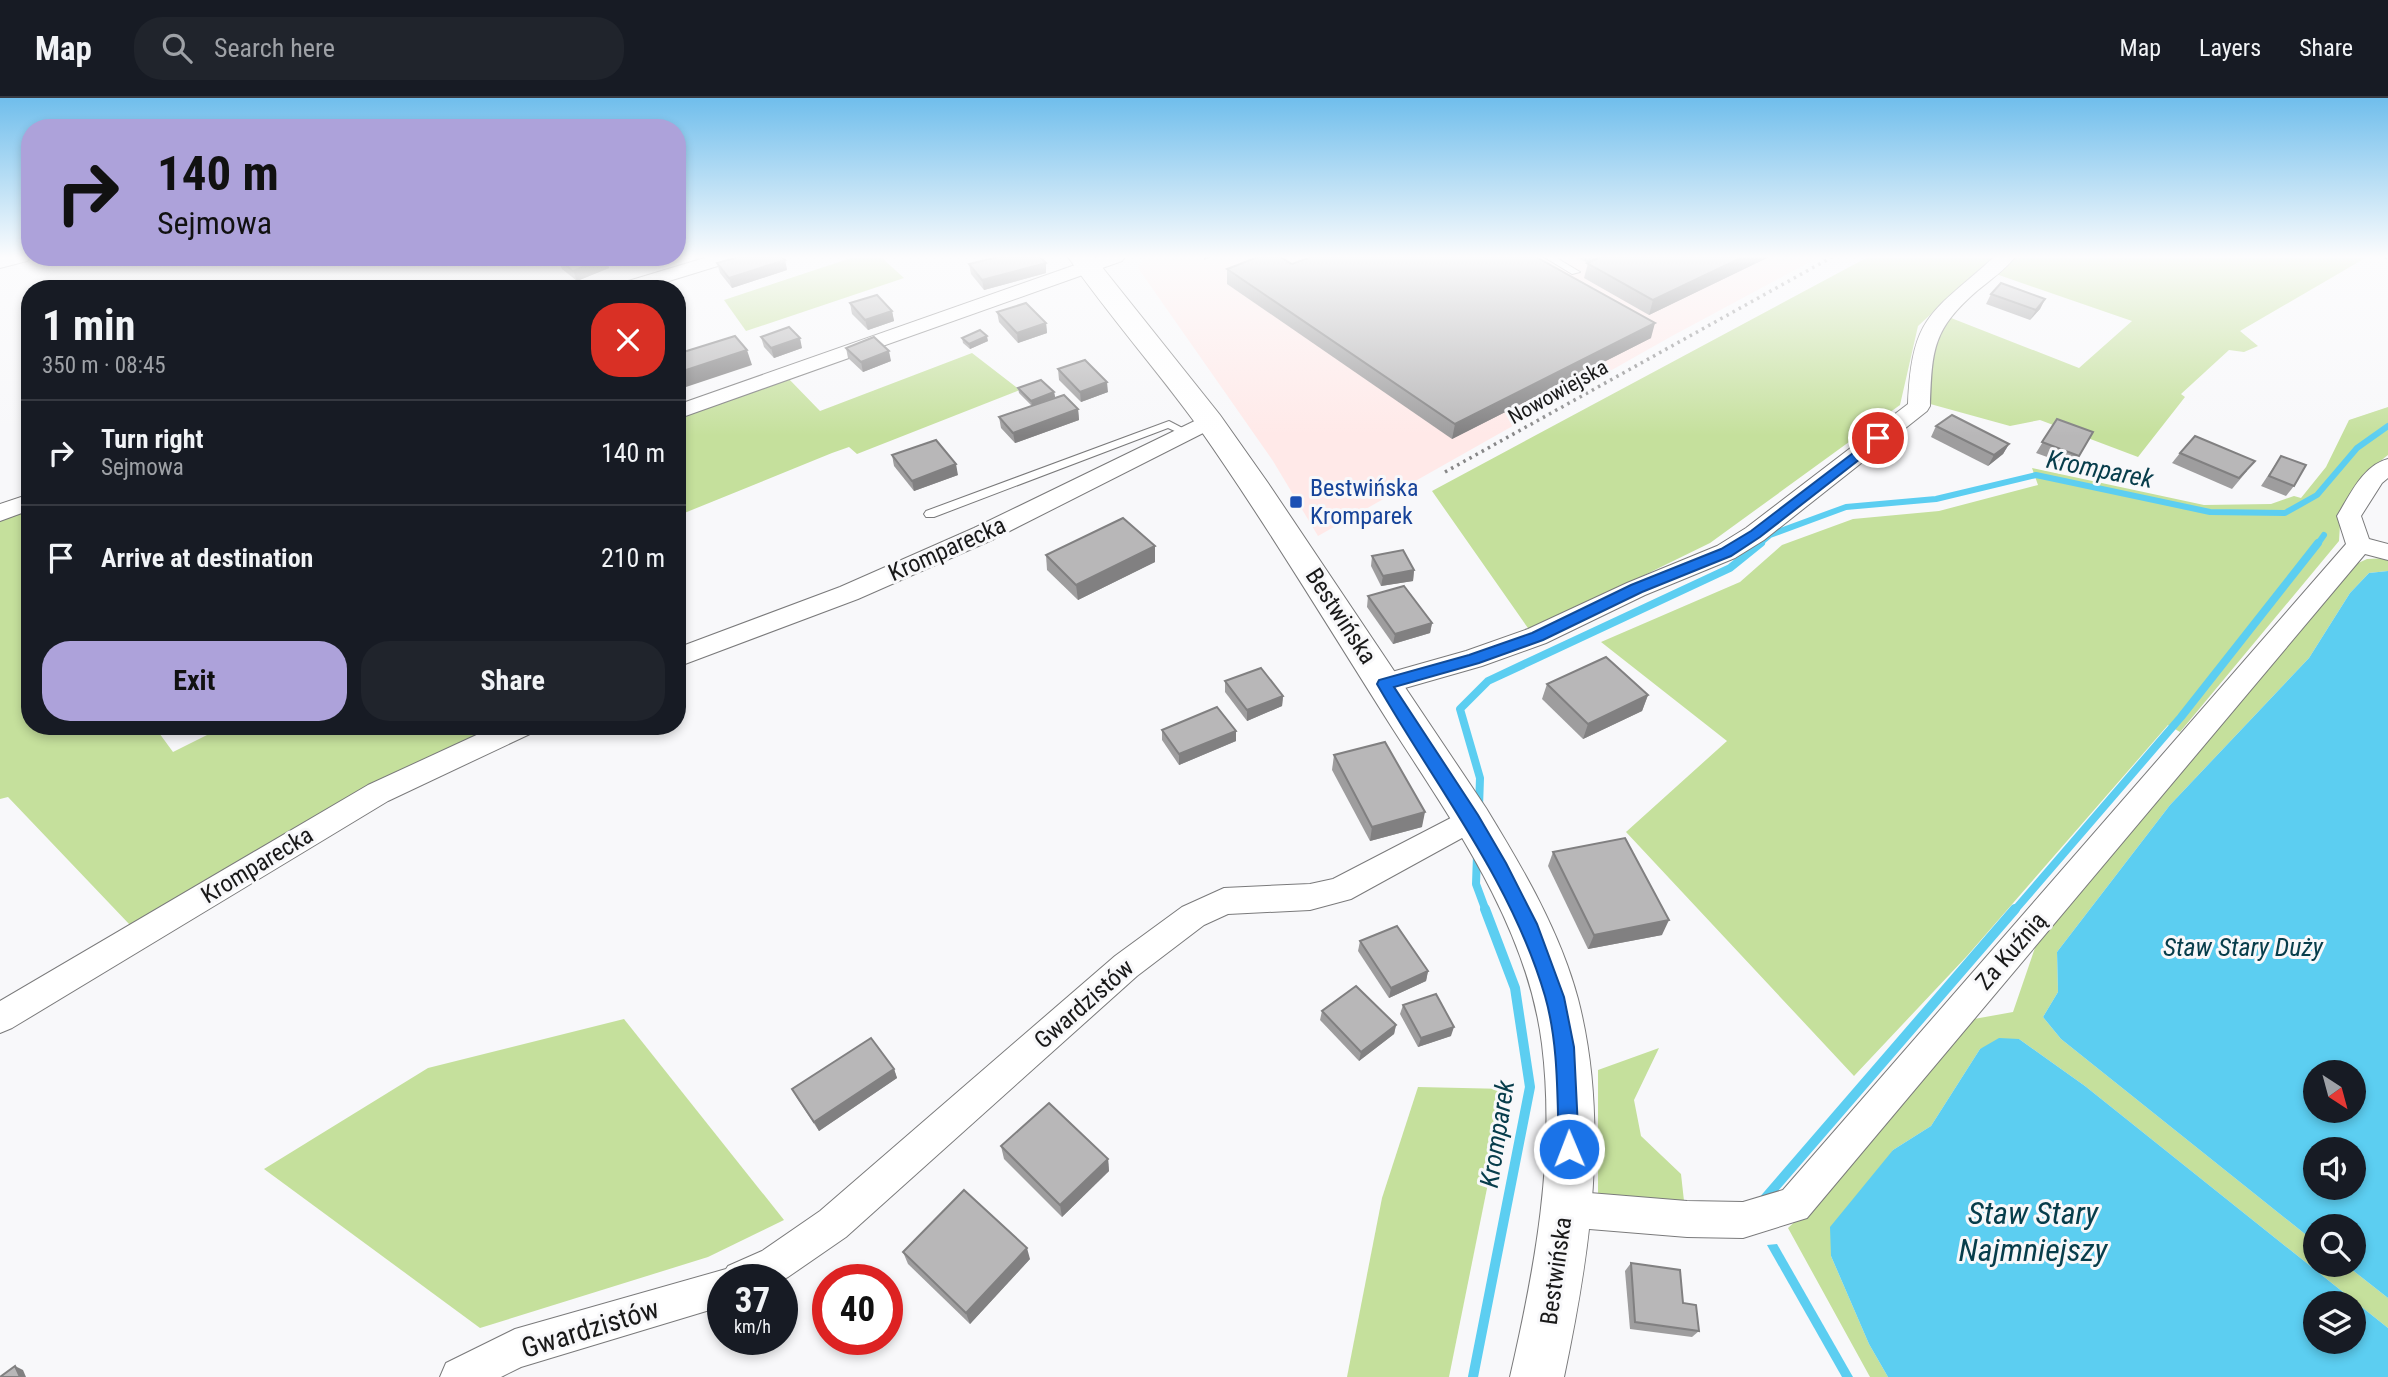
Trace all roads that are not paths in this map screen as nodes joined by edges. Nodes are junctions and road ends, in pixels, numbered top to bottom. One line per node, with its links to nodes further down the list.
1 (939, 317): 4 (street)
2 (1130, 317): 5 (street, Bestwińska)
3 (1938, 317): 12 (street)
4 (686, 409)
5 (1198, 427): 9 (lane); 11 (street, Kromparecka); 12 (street, Bestwińska)
6 (2388, 466): 10 (street)
7 (21, 505): 8 (street)
8 (0, 513)
9 (930, 514)
10 (2373, 548): 16 (street, Za Kuźnią)
11 (686, 655)
12 (1384, 684): 14 (street, Bestwińska)
13 (503, 735): 15 (street, Kromparecka)
14 (1472, 819): 16 (street, Bestwińska); 17 (street, Gwardzistów)
15 (0, 1018)
16 (1565, 1209): 20 (street, Bestwińska)
17 (775, 1264)
18 (707, 1292): 19 (street, Gwardzistów)
19 (460, 1377)
20 (1537, 1377)

